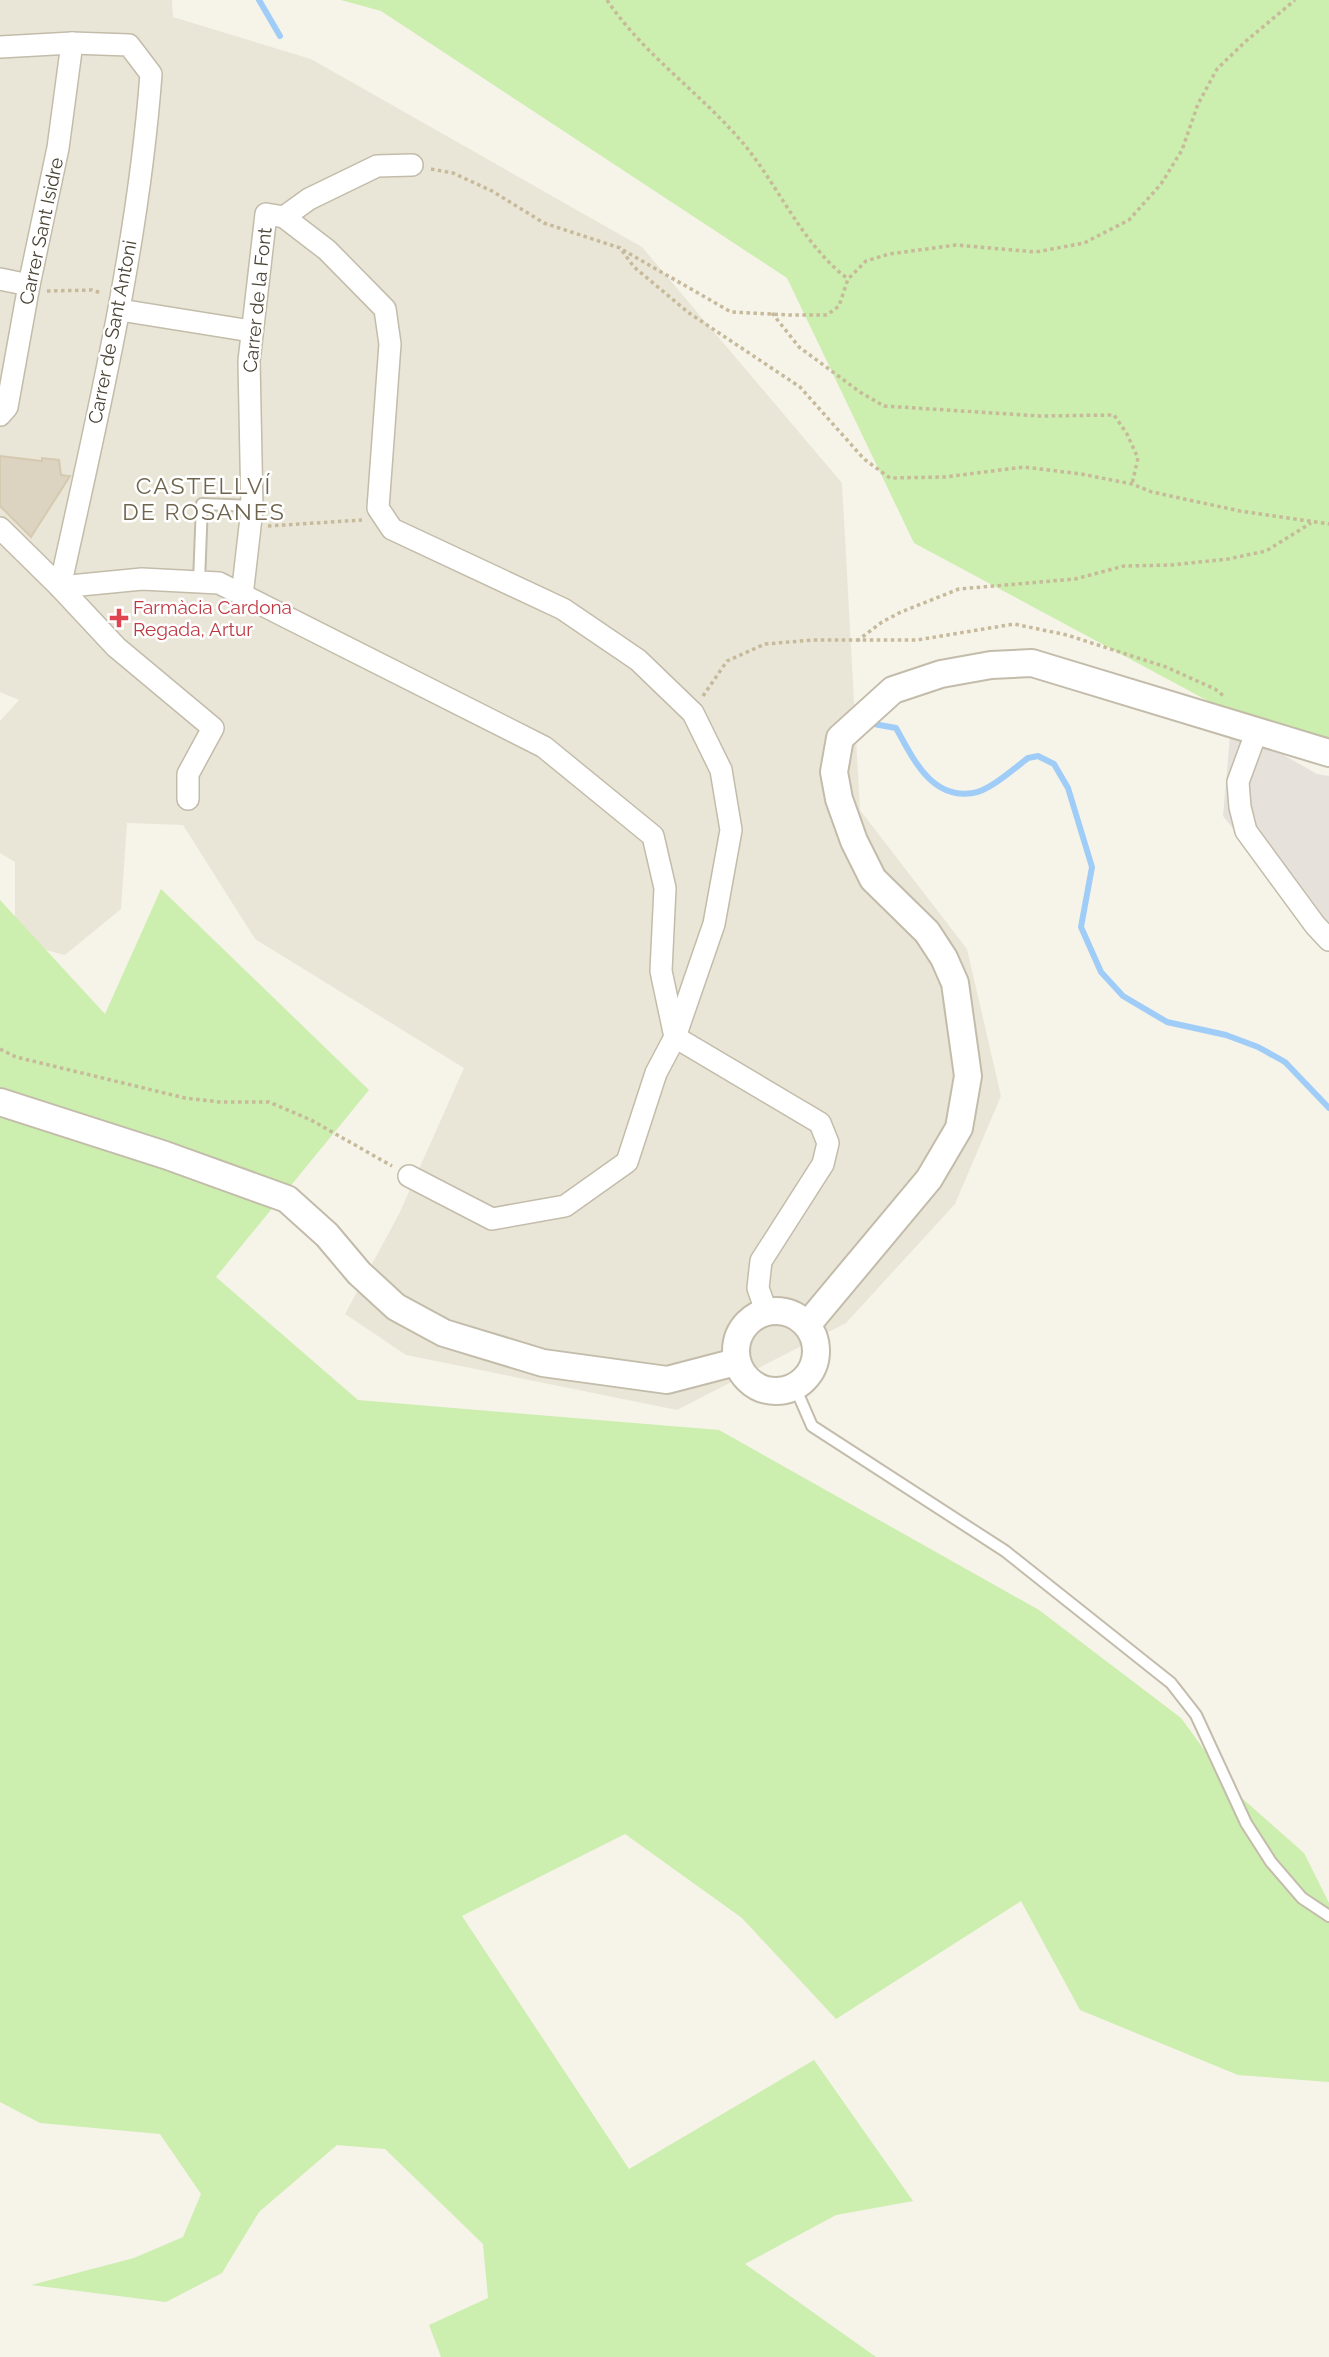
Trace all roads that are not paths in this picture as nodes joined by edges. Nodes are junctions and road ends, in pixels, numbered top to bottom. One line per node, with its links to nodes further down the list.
1 (72, 43): 2 (street); 6 (street, Carrer Sant Isidre); 7 (street, Carrer de Sant Antoni)
2 (0, 47)
3 (412, 165): 4 (street)
4 (275, 216): 8 (street, Carrer de la Font); 19 (street)
5 (0, 279): 6 (street)
6 (29, 285): 9 (street, Carrer Sant Isidre)
7 (120, 310): 8 (street); 13 (street, Carrer de Sant Antoni)
8 (251, 331): 10 (street, Carrer de la Font)
9 (0, 415)
10 (251, 517): 12 (lane); 14 (street, Carrer de la Font)
11 (0, 528): 13 (street)
12 (199, 582): 13 (street); 14 (street)
13 (60, 587): 17 (street)
14 (242, 596): 19 (street)
15 (1256, 733): 16 (street); 18 (street); 23 (street)
16 (1329, 753)
17 (188, 799)
18 (1329, 940)
19 (675, 1037): 21 (street); 22 (street)
20 (0, 1102): 24 (street)
21 (409, 1176)
22 (766, 1311): 23 (street); 24 (street)
23 (808, 1324): 25 (street)
24 (736, 1362): 25 (street)
25 (795, 1387): 26 (lane)
26 (1329, 1916)

